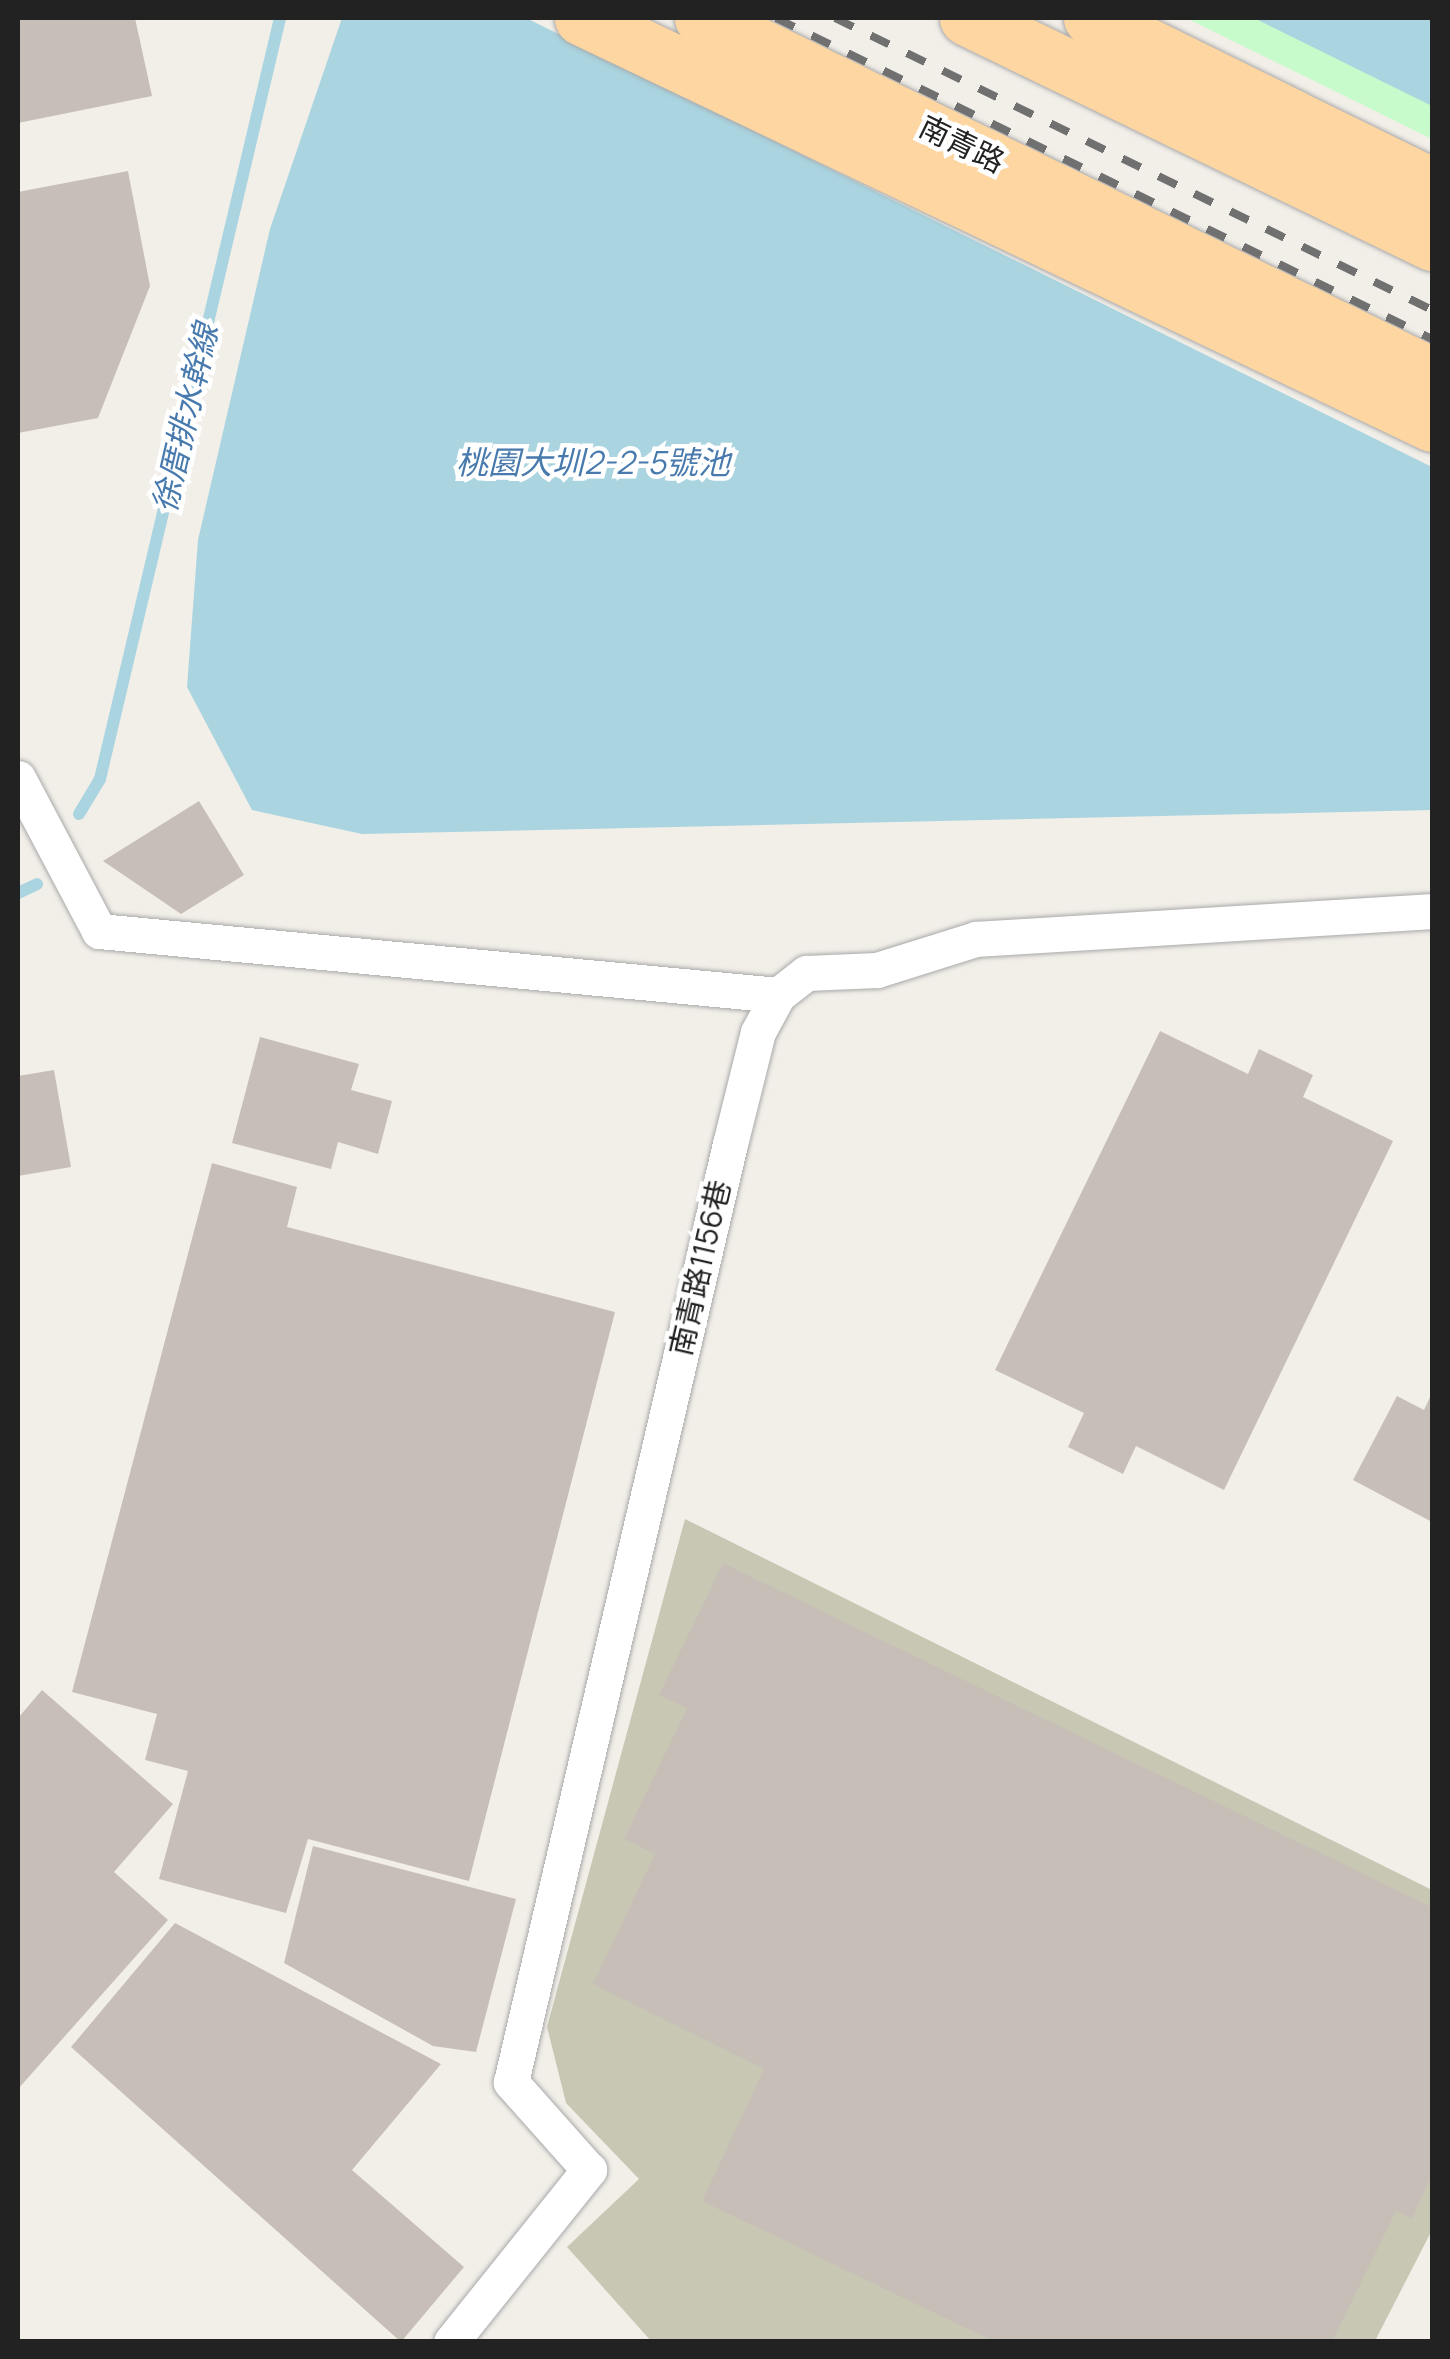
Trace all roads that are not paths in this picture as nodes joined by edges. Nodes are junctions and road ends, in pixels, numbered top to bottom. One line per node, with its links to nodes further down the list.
1 (582, 18): 9 (main road)
2 (702, 18): 10 (main road, 南青路)
3 (967, 18): 7 (main road)
4 (1091, 18): 5 (main road)
5 (1203, 73): 6 (main road); 7 (main road)
6 (1432, 186)
7 (1384, 219): 8 (main road)
8 (1432, 242)
9 (1058, 249): 10 (main road, 南青路); 12 (main road)
10 (1221, 271): 11 (main road, 南青路)
11 (1432, 376)
12 (1432, 424)
13 (18, 778): 15 (street)
14 (1432, 910): 15 (street)
15 (778, 995): 16 (street, 南青路1156巷)
16 (451, 2342)

